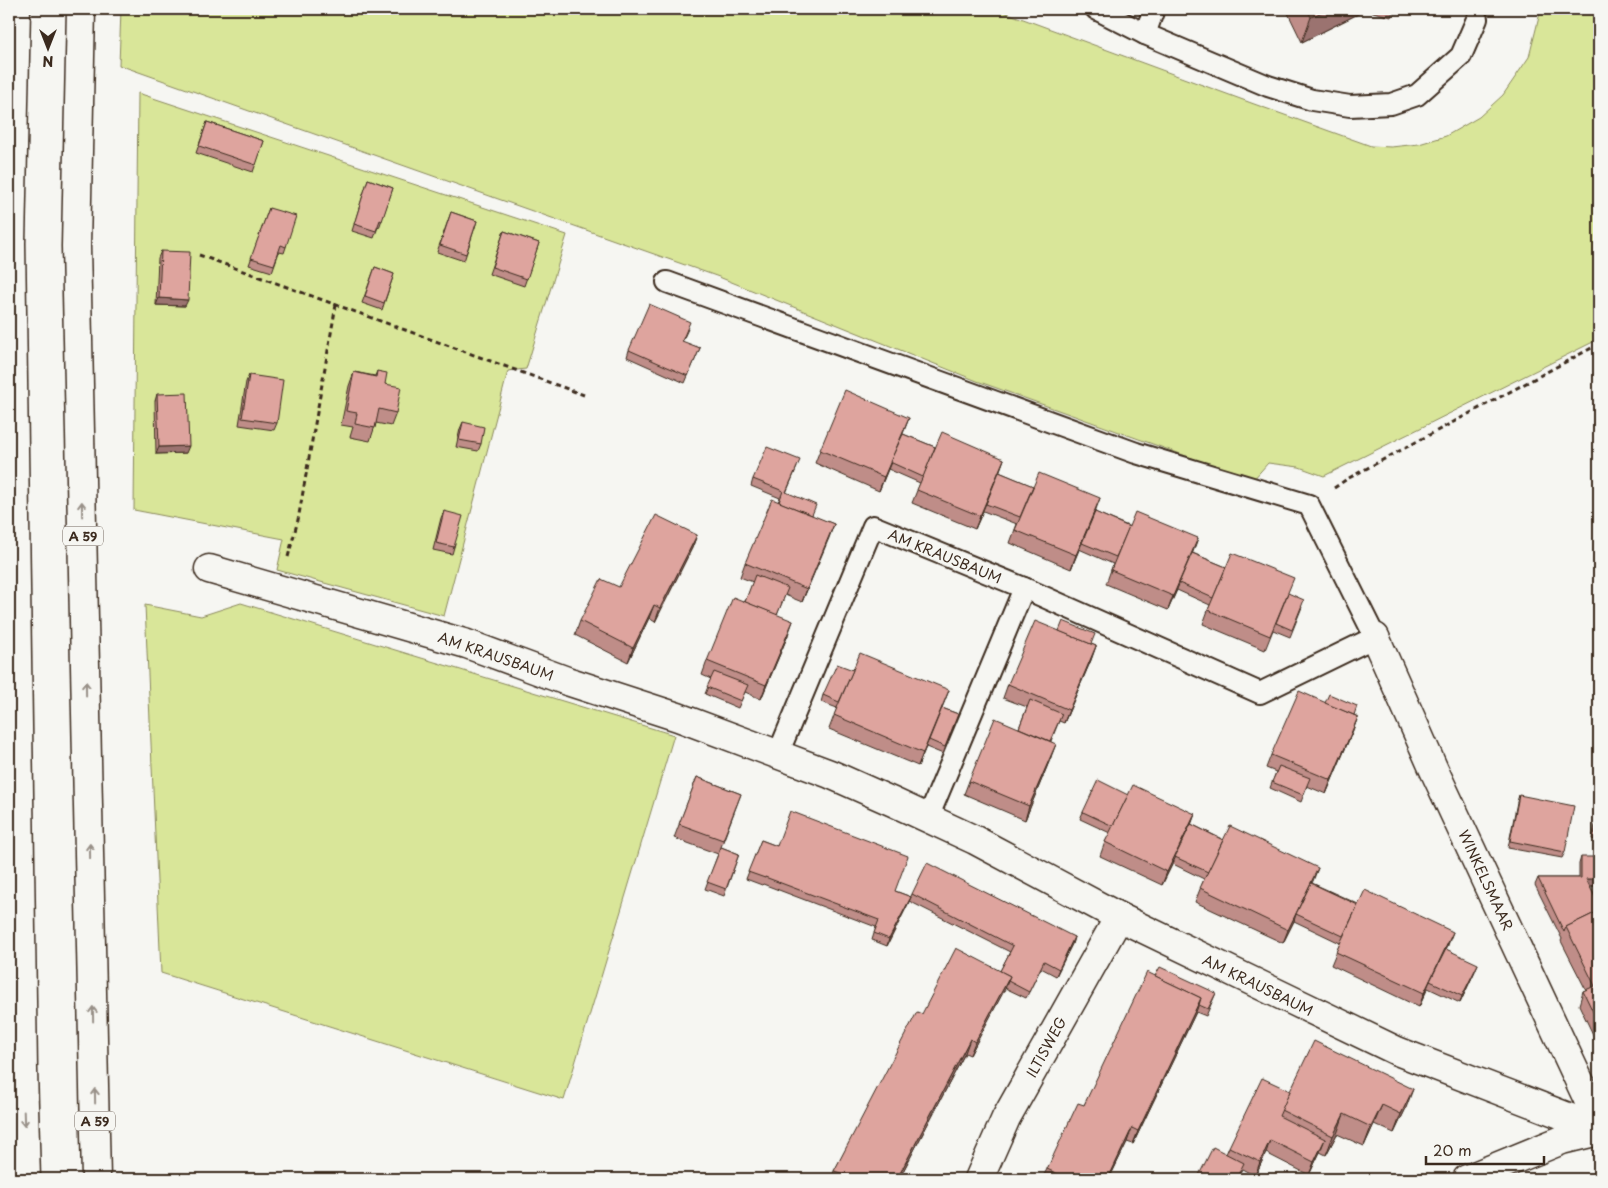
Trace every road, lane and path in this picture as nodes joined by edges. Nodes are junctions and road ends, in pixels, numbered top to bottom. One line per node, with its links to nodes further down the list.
1 (16, 9): 22 (main road, one-way to 22)
2 (81, 9): 23 (main road, A 59, one-way to 2)
3 (1096, 9): 6 (lane)
4 (1154, 9): 6 (lane)
5 (1477, 19): 6 (lane)
6 (1145, 34)
7 (199, 255): 9 (path)
8 (667, 282): 12 (lane)
9 (336, 305): 11 (path); 15 (path)
10 (1599, 344): 12 (path)
11 (584, 395)
12 (1309, 505): 16 (lane)
13 (209, 569): 15 (main road, AM KRAUSBAUM)
14 (1024, 588): 16 (lane, AM KRAUSBAUM); 17 (lane, AM KRAUSBAUM); 18 (lane)
15 (279, 590): 17 (main road, AM KRAUSBAUM)
16 (1375, 637): 20 (main road, WINKELSMAAR)
17 (778, 754): 18 (main road, AM KRAUSBAUM)
18 (928, 818): 19 (main road, AM KRAUSBAUM)
19 (1118, 917): 21 (main road, AM KRAUSBAUM); 24 (main road, ILTISWEG)
20 (1599, 1123)
21 (1599, 1130): 25 (main road)
22 (26, 1179)
23 (96, 1179)
24 (979, 1179)
25 (1467, 1179)

